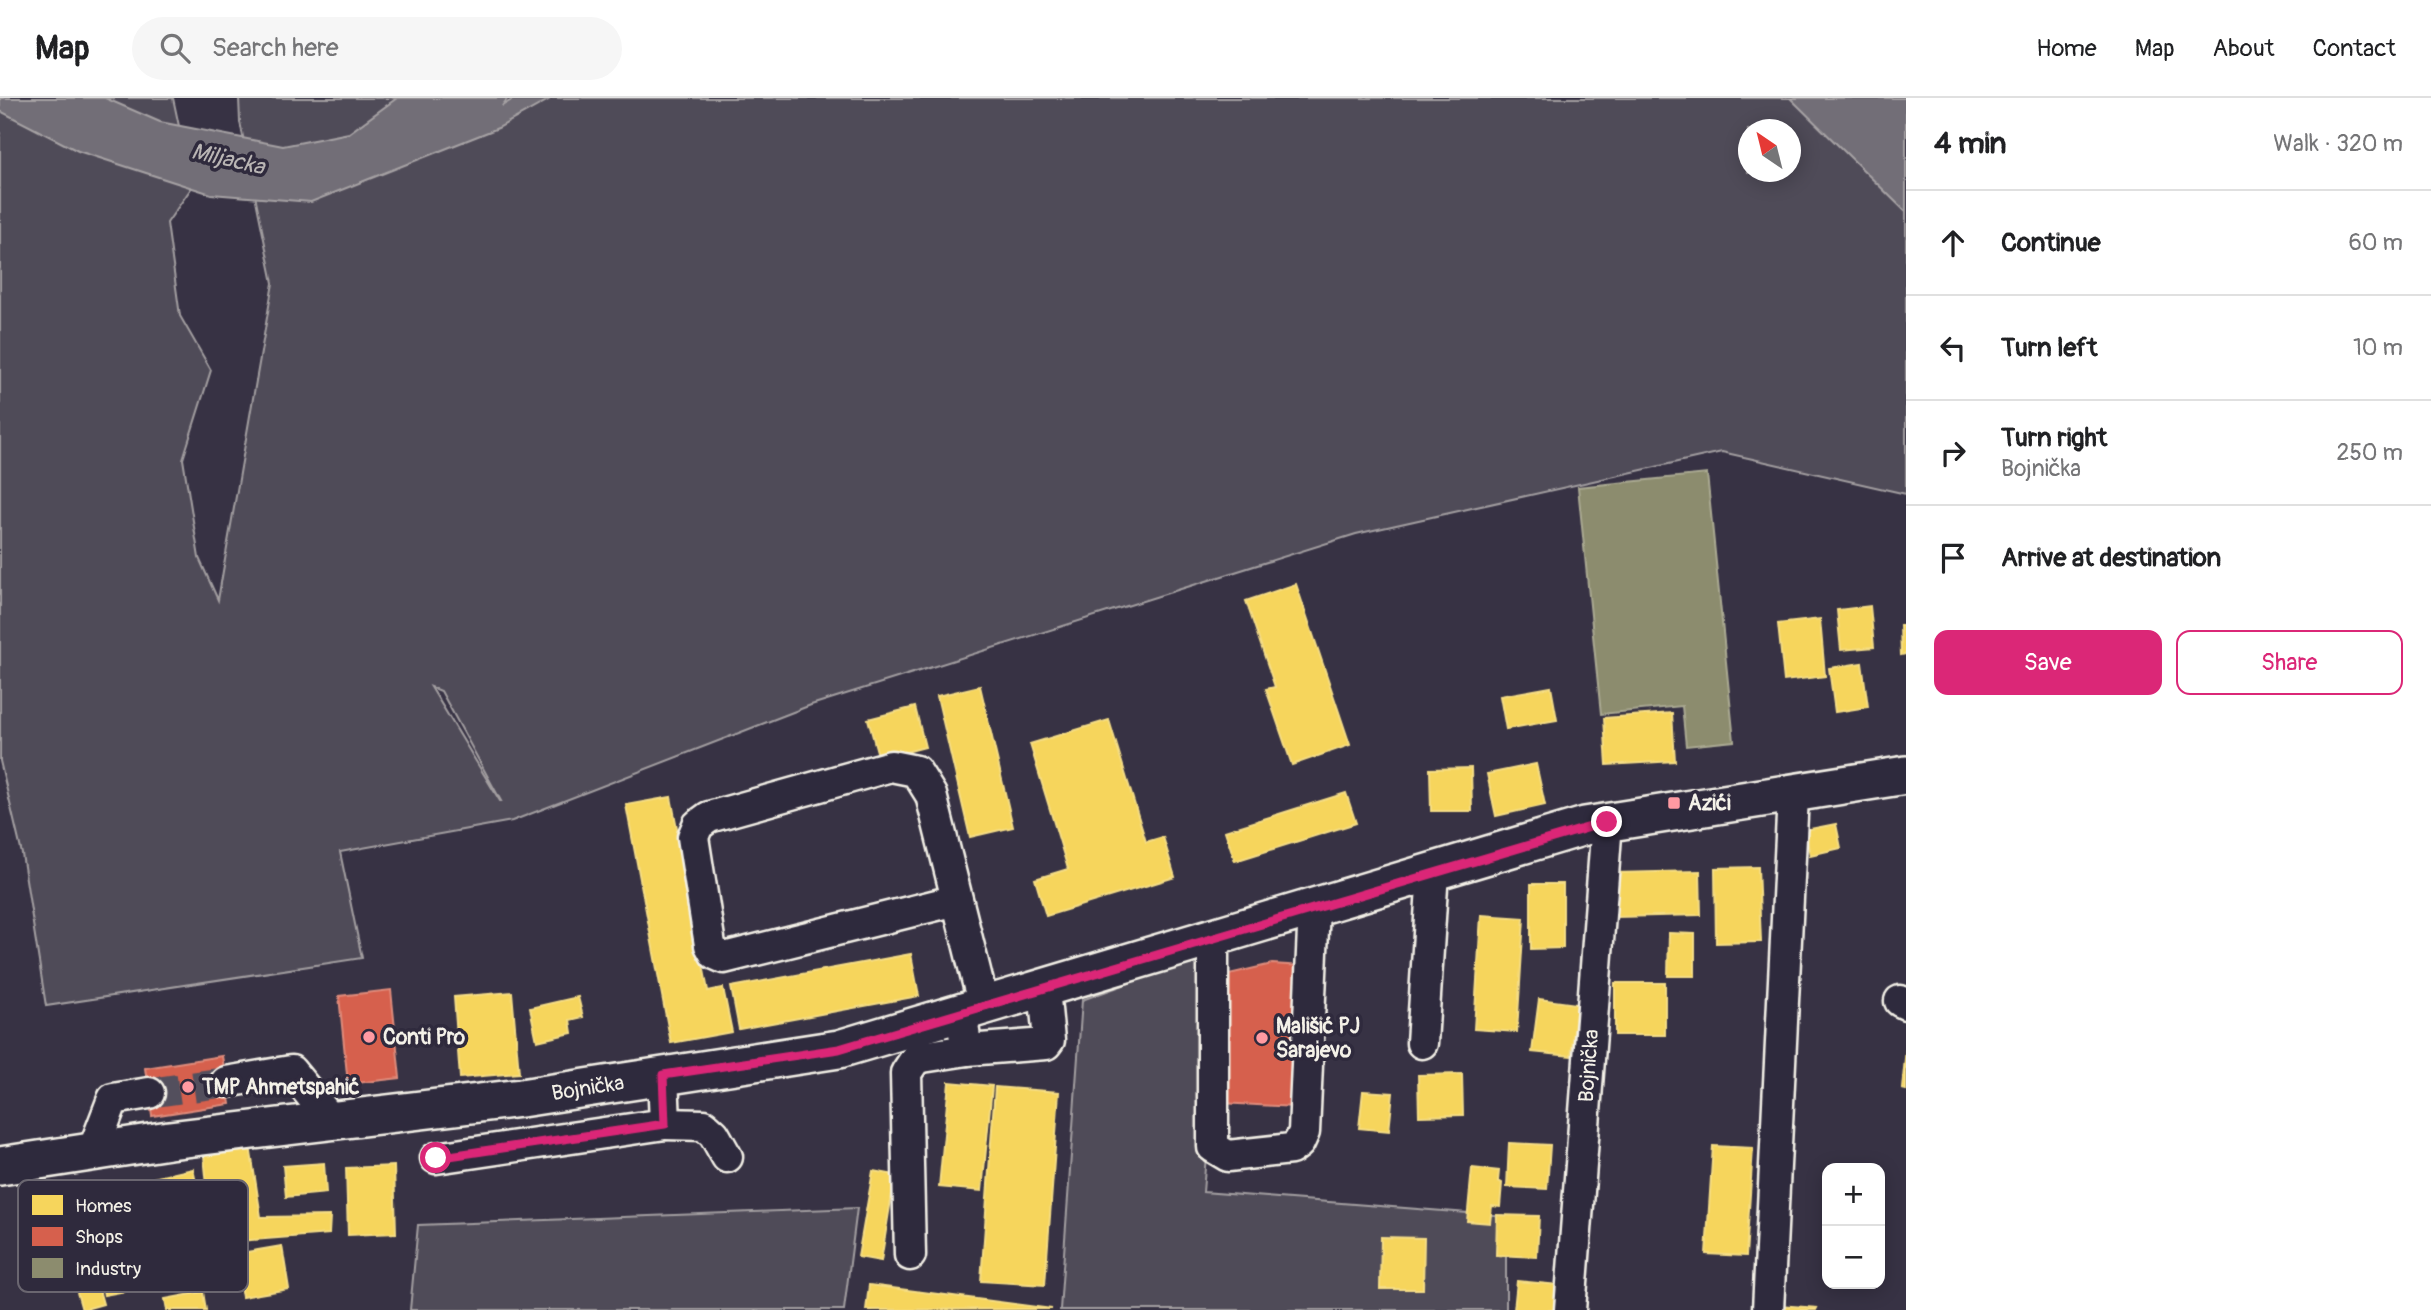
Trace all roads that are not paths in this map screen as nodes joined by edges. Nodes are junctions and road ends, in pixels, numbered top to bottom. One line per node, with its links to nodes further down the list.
1 (1906, 775): 2 (main road, Bojnička)
2 (1793, 795): 3 (main road, Bojnička); 23 (street)
3 (1607, 822): 4 (main road, Bojnička); 22 (street, Bojnička)
4 (1433, 871): 6 (main road, Bojnička); 10 (street)
5 (957, 900): 5 (street); 9 (street)
6 (1314, 907): 7 (main road, Bojnička); 7 (street)
7 (1213, 938): 8 (main road, Bojnička)
8 (1044, 989): 9 (main road, Bojnička); 11 (street)
9 (973, 1011): 11 (street); 12 (main road, Bojnička)
10 (1422, 1043)
11 (967, 1050): 21 (street)
12 (663, 1075): 15 (main road, Bojnička); 16 (street)
13 (226, 1082): 15 (street)
14 (149, 1093): 17 (street)
15 (331, 1121): 17 (main road, Bojnička)
16 (665, 1124): 18 (street); 19 (street)
17 (93, 1151): 20 (main road, Bojnička)
18 (727, 1157)
19 (436, 1158)
20 (0, 1166)
21 (910, 1255)
22 (1570, 1310)
23 (1768, 1310)

